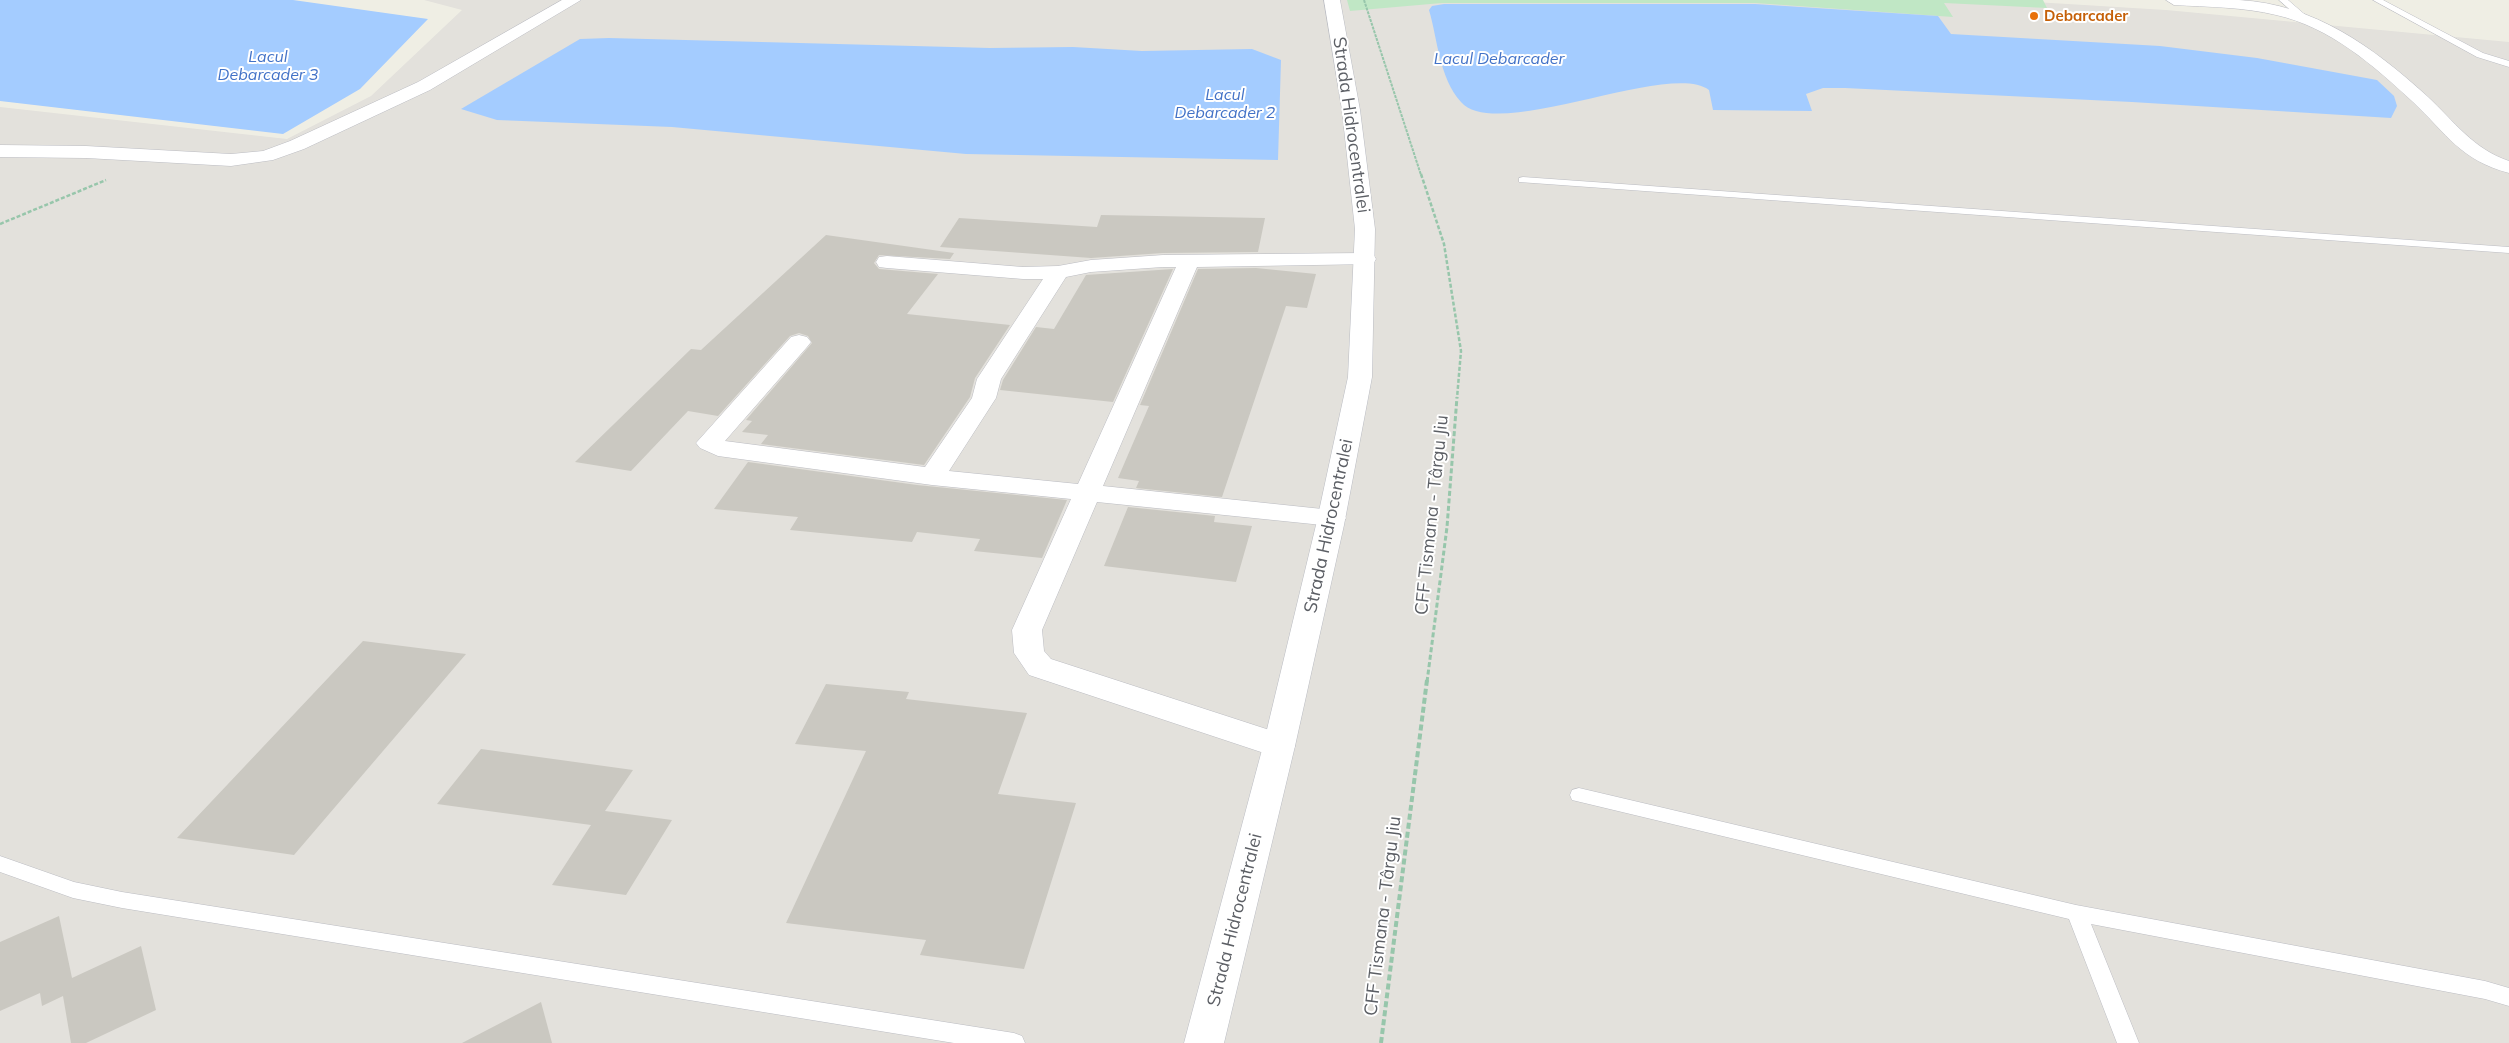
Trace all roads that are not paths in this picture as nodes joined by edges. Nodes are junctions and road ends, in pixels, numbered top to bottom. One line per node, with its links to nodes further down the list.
1 (573, 0): 12 (street)
2 (1332, 0): 16 (street, Strada Hidrocentralei)
3 (2163, 0): 8 (street)
4 (2174, 0): 7 (street)
5 (2283, 0): 7 (lane)
6 (2377, 0): 11 (lane)
7 (2306, 19): 10 (street)
8 (2232, 20)
9 (2262, 23): 10 (street)
10 (2331, 32): 13 (street)
11 (2509, 64)
12 (0, 151)
13 (2509, 166)
14 (1523, 180): 15 (lane)
15 (2509, 250)
16 (1365, 259): 17 (street); 23 (street, Strada Hidrocentralei)
17 (1189, 261): 19 (street); 22 (street)
18 (887, 262): 19 (street)
19 (1058, 272): 21 (street)
20 (799, 342): 21 (street)
21 (932, 476): 22 (street)
22 (1085, 493): 23 (street); 24 (street)
23 (1332, 518): 24 (street, Strada Hidrocentralei)
24 (1279, 746): 30 (street, Strada Hidrocentralei)
25 (1579, 795): 27 (lane)
26 (0, 864): 29 (lane)
27 (2076, 913): 28 (lane); 31 (lane)
28 (2509, 997)
29 (1014, 1043)
30 (1204, 1043)
31 (2128, 1043)

